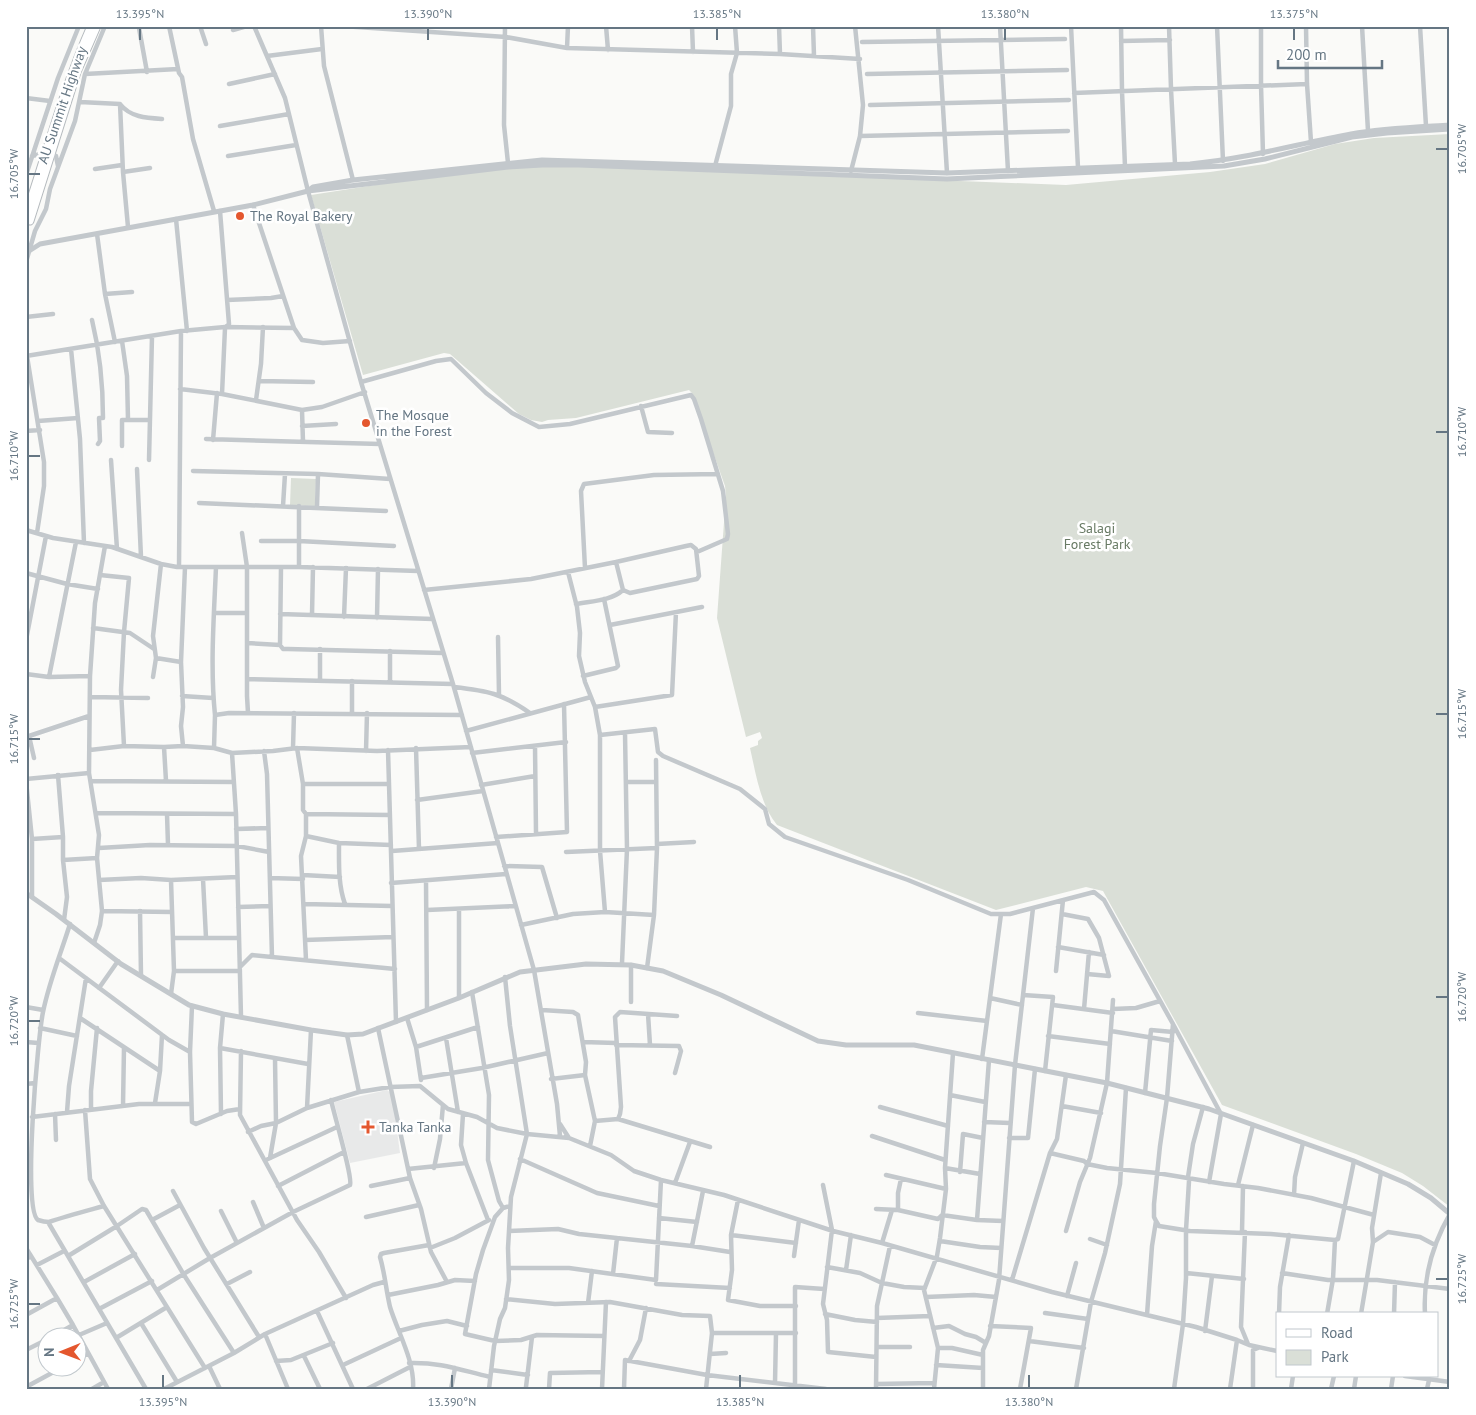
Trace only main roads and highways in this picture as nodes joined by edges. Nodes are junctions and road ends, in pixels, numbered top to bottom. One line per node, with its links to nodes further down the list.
1 (91, 26): 3 (main road, AU Summit Highway)
2 (97, 26): 3 (main road, AU Summit Highway)
3 (48, 154): 4 (main road, AU Summit Highway); 5 (main road, AU Summit Highway)
4 (26, 214)
5 (30, 221)

